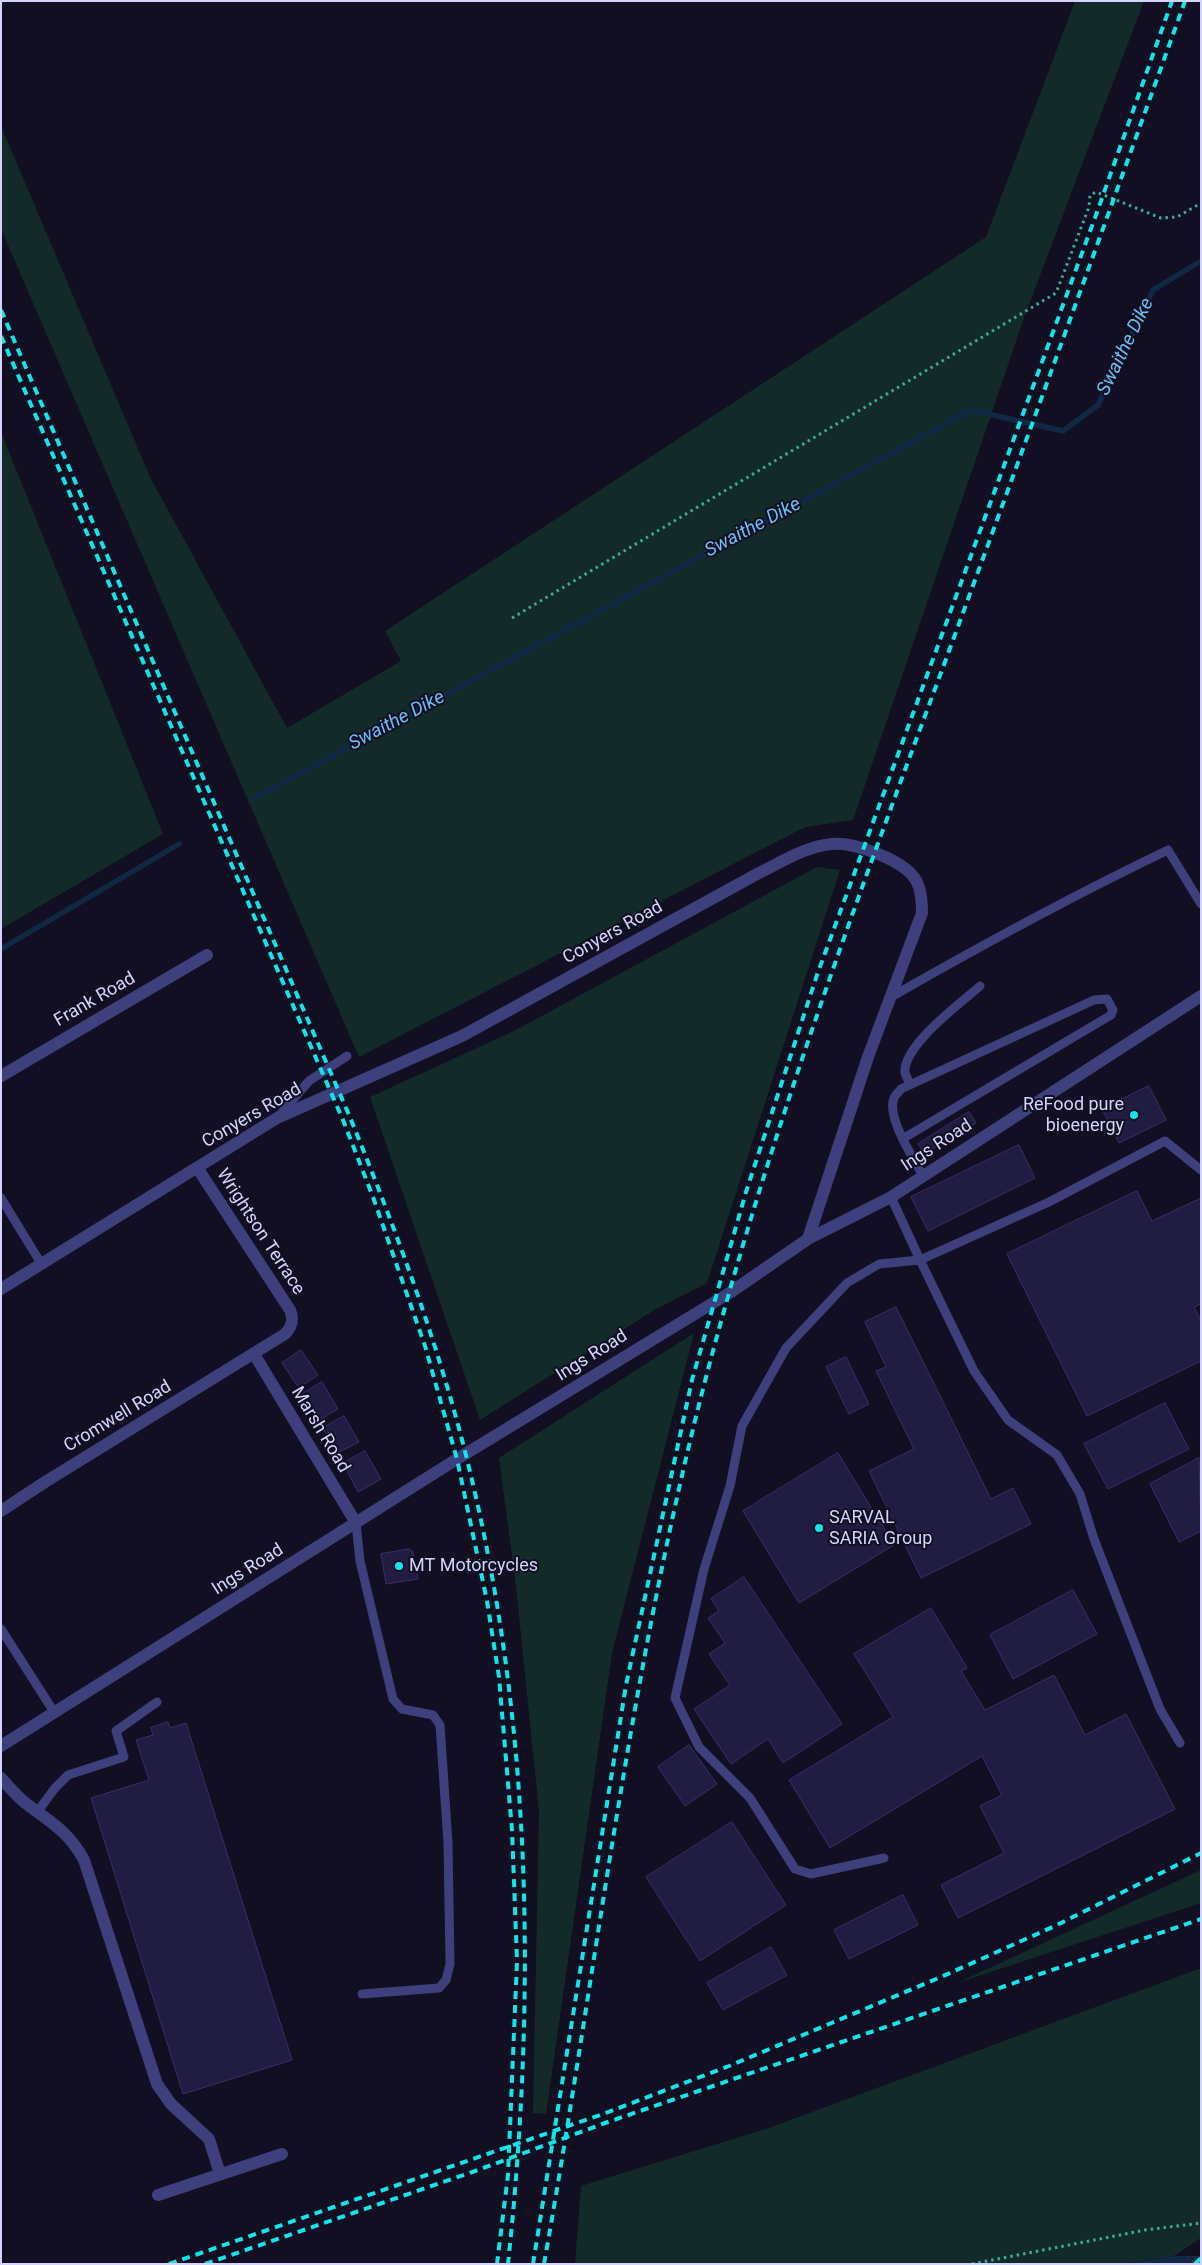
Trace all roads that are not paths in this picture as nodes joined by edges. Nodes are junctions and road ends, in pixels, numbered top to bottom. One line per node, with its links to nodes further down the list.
1 (1201, 904): 5 (lane)
2 (207, 955): 7 (street, Frank Road)
3 (980, 986): 8 (lane)
4 (1201, 996): 13 (street, Ings Road)
5 (891, 997): 9 (street, Conyers Road); 16 (street, Conyers Road)
6 (347, 1056): 9 (lane)
7 (1, 1076)
8 (910, 1083): 10 (lane); 10 (lane)
9 (277, 1118): 11 (street, Conyers Road)
10 (904, 1138): 13 (lane)
11 (198, 1168): 18 (street, Conyers Road); 20 (street, Wrightson Terrace)
12 (1201, 1170): 17 (lane)
13 (922, 1176): 14 (street, Ings Road)
14 (891, 1197): 16 (street, Ings Road); 17 (lane)
15 (1, 1198): 18 (lane)
16 (808, 1239): 22 (street, Ings Road)
17 (920, 1260): 26 (lane); 30 (lane)
18 (42, 1265): 19 (street, Conyers Road)
19 (1, 1289)
20 (254, 1354): 21 (street, Cromwell Road); 22 (street, Marsh Road)
21 (1, 1511)
22 (356, 1523): 25 (street, Ings Road); 31 (lane)
23 (1, 1630): 25 (lane)
24 (158, 1702): 29 (lane)
25 (54, 1712): 27 (street, Ings Road)
26 (1180, 1743)
27 (1, 1746)
28 (1, 1778): 29 (street)
29 (38, 1811): 33 (street)
30 (884, 1858)
31 (362, 1994)
32 (282, 2154): 33 (street)
33 (220, 2174): 34 (street)
34 (158, 2195)

